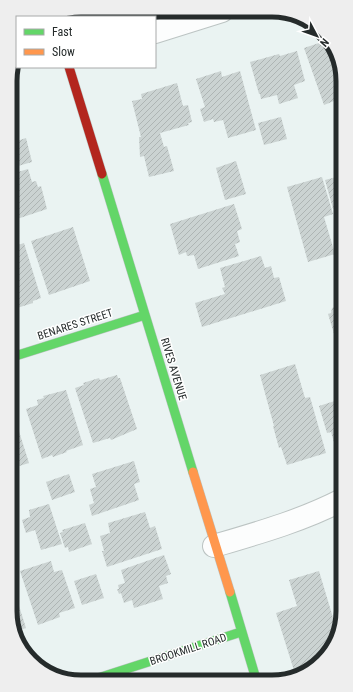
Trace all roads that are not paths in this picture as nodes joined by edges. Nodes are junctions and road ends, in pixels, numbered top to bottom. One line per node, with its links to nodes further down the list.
1 (203, 17): 2 (street)
2 (156, 32)
3 (69, 68): 4 (street, RIVES AVENUE)
4 (144, 314): 5 (street, BENARES STREET); 7 (street, RIVES AVENUE)
5 (17, 355)
6 (336, 503): 7 (street)
7 (214, 546): 8 (street, RIVES AVENUE)
8 (241, 632): 9 (street, BROOKMILL ROAD); 10 (street, RIVES AVENUE)
9 (108, 675)
10 (255, 675)

